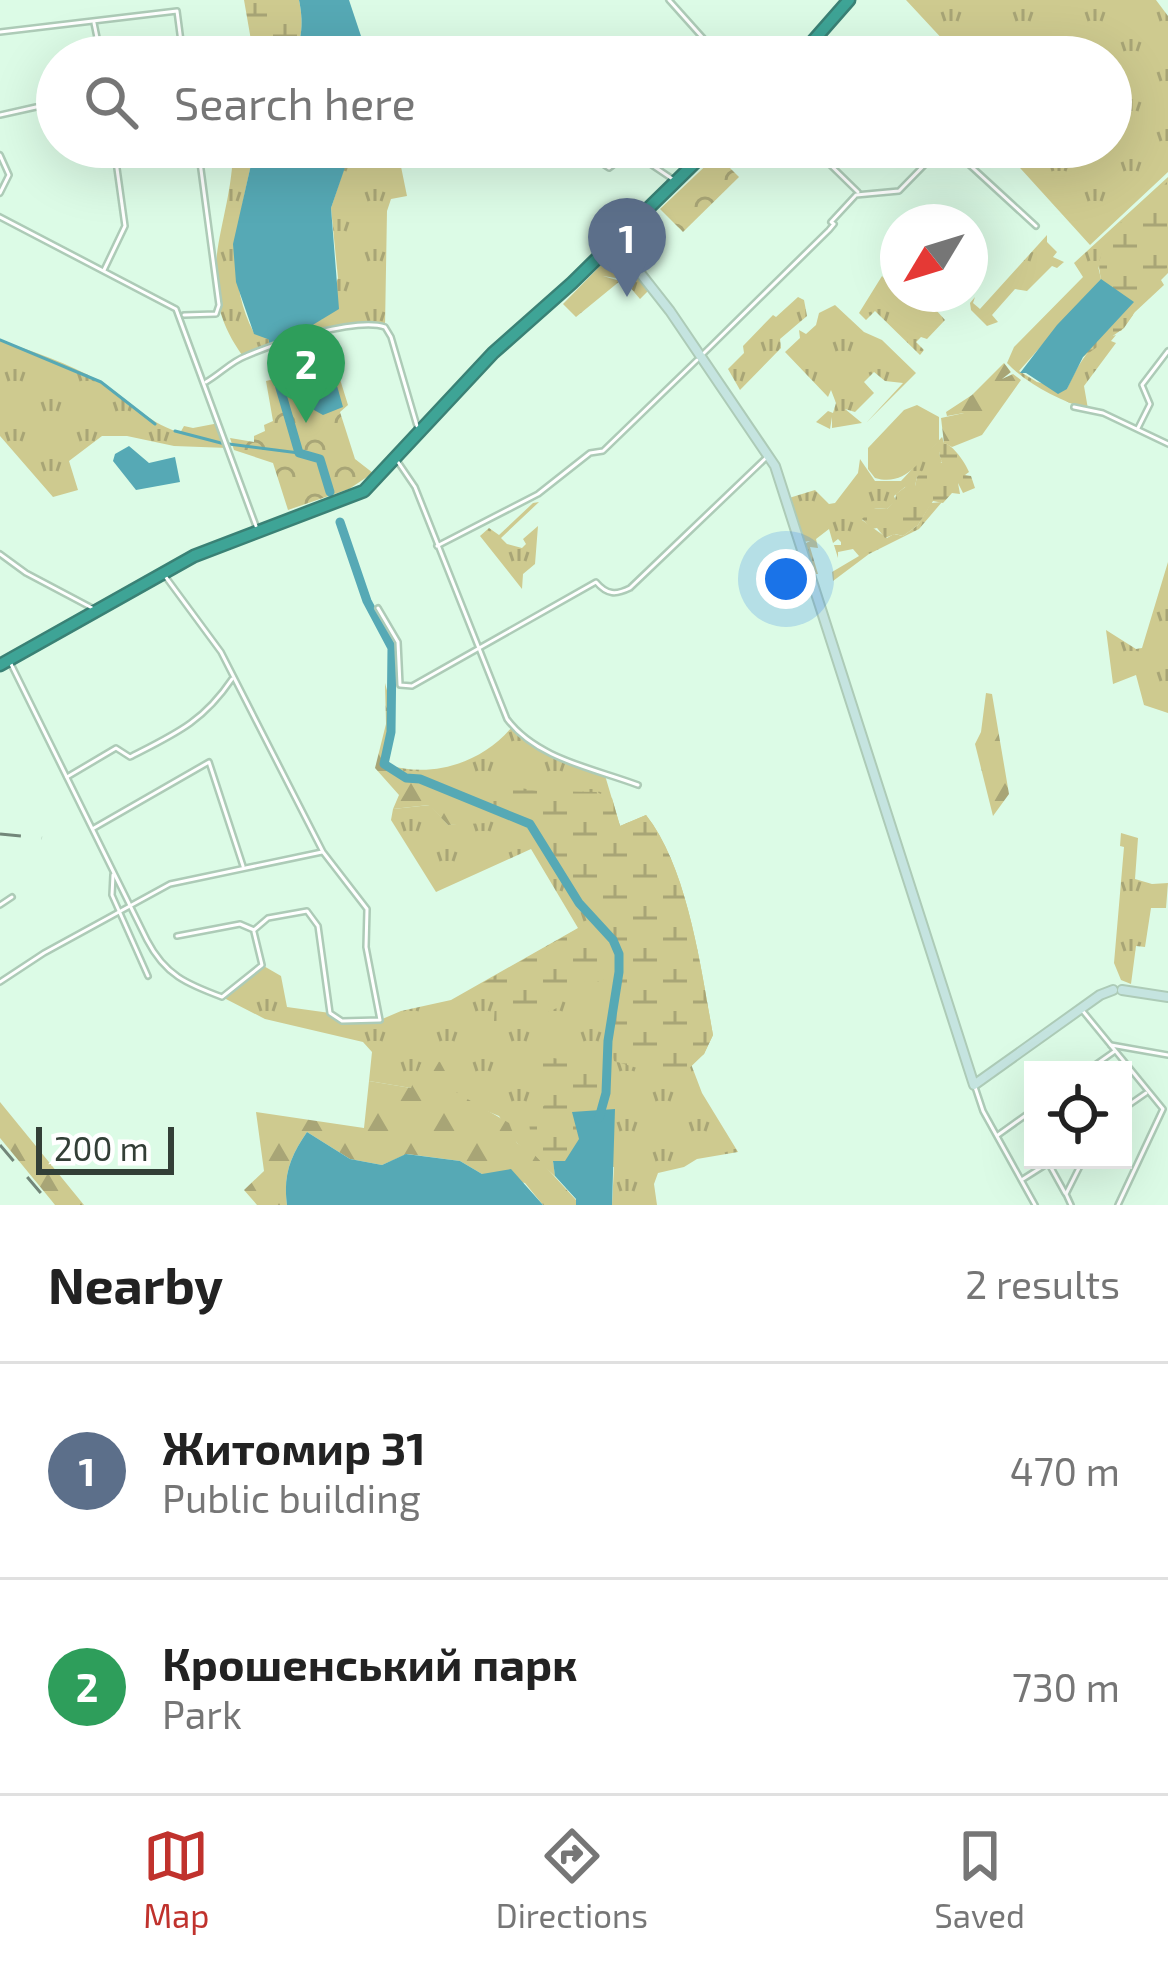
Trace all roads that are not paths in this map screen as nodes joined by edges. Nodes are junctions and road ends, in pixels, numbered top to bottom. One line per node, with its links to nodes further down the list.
1 (669, 0): 7 (street)
2 (849, 0): 8 (highway)
3 (93, 21): 4 (street); 5 (street); 6 (street)
4 (0, 32)
5 (96, 36)
6 (180, 36)
7 (701, 36)
8 (818, 36)
9 (36, 107): 10 (street)
10 (0, 115)
11 (0, 155): 21 (street)
12 (117, 168): 25 (street)
13 (201, 168): 26 (street)
14 (656, 168): 19 (street)
15 (685, 168): 19 (highway)
16 (833, 168): 20 (street)
17 (921, 168): 20 (street)
18 (973, 168): 23 (street)
19 (672, 179): 24 (highway)
20 (859, 193): 28 (street)
21 (0, 194)
22 (0, 218): 25 (street)
23 (1036, 226)
24 (615, 242): 28 (street); 31 (highway)
25 (104, 270): 26 (street)
26 (182, 316): 29 (street)
27 (1168, 351): 32 (street)
28 (702, 356): 34 (street); 37 (street)
29 (205, 382): 31 (street); 36 (street)
30 (1074, 406): 32 (street)
31 (422, 430): 35 (highway)
32 (1137, 430): 33 (street)
33 (1168, 444)
34 (770, 455): 42 (street); 65 (street)
35 (397, 460): 36 (highway); 37 (street)
36 (258, 531): 39 (highway)
37 (436, 546): 42 (street)
38 (0, 554): 41 (street)
39 (162, 572): 41 (highway); 44 (street)
40 (378, 608): 42 (street)
41 (95, 610): 43 (highway)
42 (479, 650): 46 (street)
43 (5, 663): 45 (street)
44 (233, 678): 45 (street); 48 (street)
45 (67, 777): 47 (street)
46 (638, 785)
47 (92, 829): 49 (street); 50 (street)
48 (323, 852): 50 (street); 55 (street)
49 (111, 867): 53 (street); 54 (street)
50 (244, 868): 53 (street)
51 (12, 897): 52 (street)
52 (0, 905)
53 (130, 906): 54 (street); 55 (street)
54 (120, 911): 57 (street); 58 (street)
55 (254, 930): 56 (street)
56 (177, 936)
57 (148, 976)
58 (0, 982)
59 (1168, 997): 60 (street)
60 (1081, 1008): 61 (street); 65 (street)
61 (1110, 1045): 62 (street); 63 (street)
62 (1115, 1051): 64 (street); 66 (street)
63 (1168, 1055)
64 (1101, 1061)
65 (974, 1085): 69 (street)
66 (1149, 1090): 67 (street); 77 (street)
67 (1132, 1102)
68 (1024, 1116): 69 (street)
69 (997, 1136): 73 (street)
70 (1039, 1169): 73 (street)
71 (1055, 1169): 74 (street)
72 (1078, 1169): 74 (street)
73 (1022, 1180): 75 (street)
74 (1066, 1194): 76 (street)
75 (1035, 1205)
76 (1071, 1205)
77 (1118, 1205)

